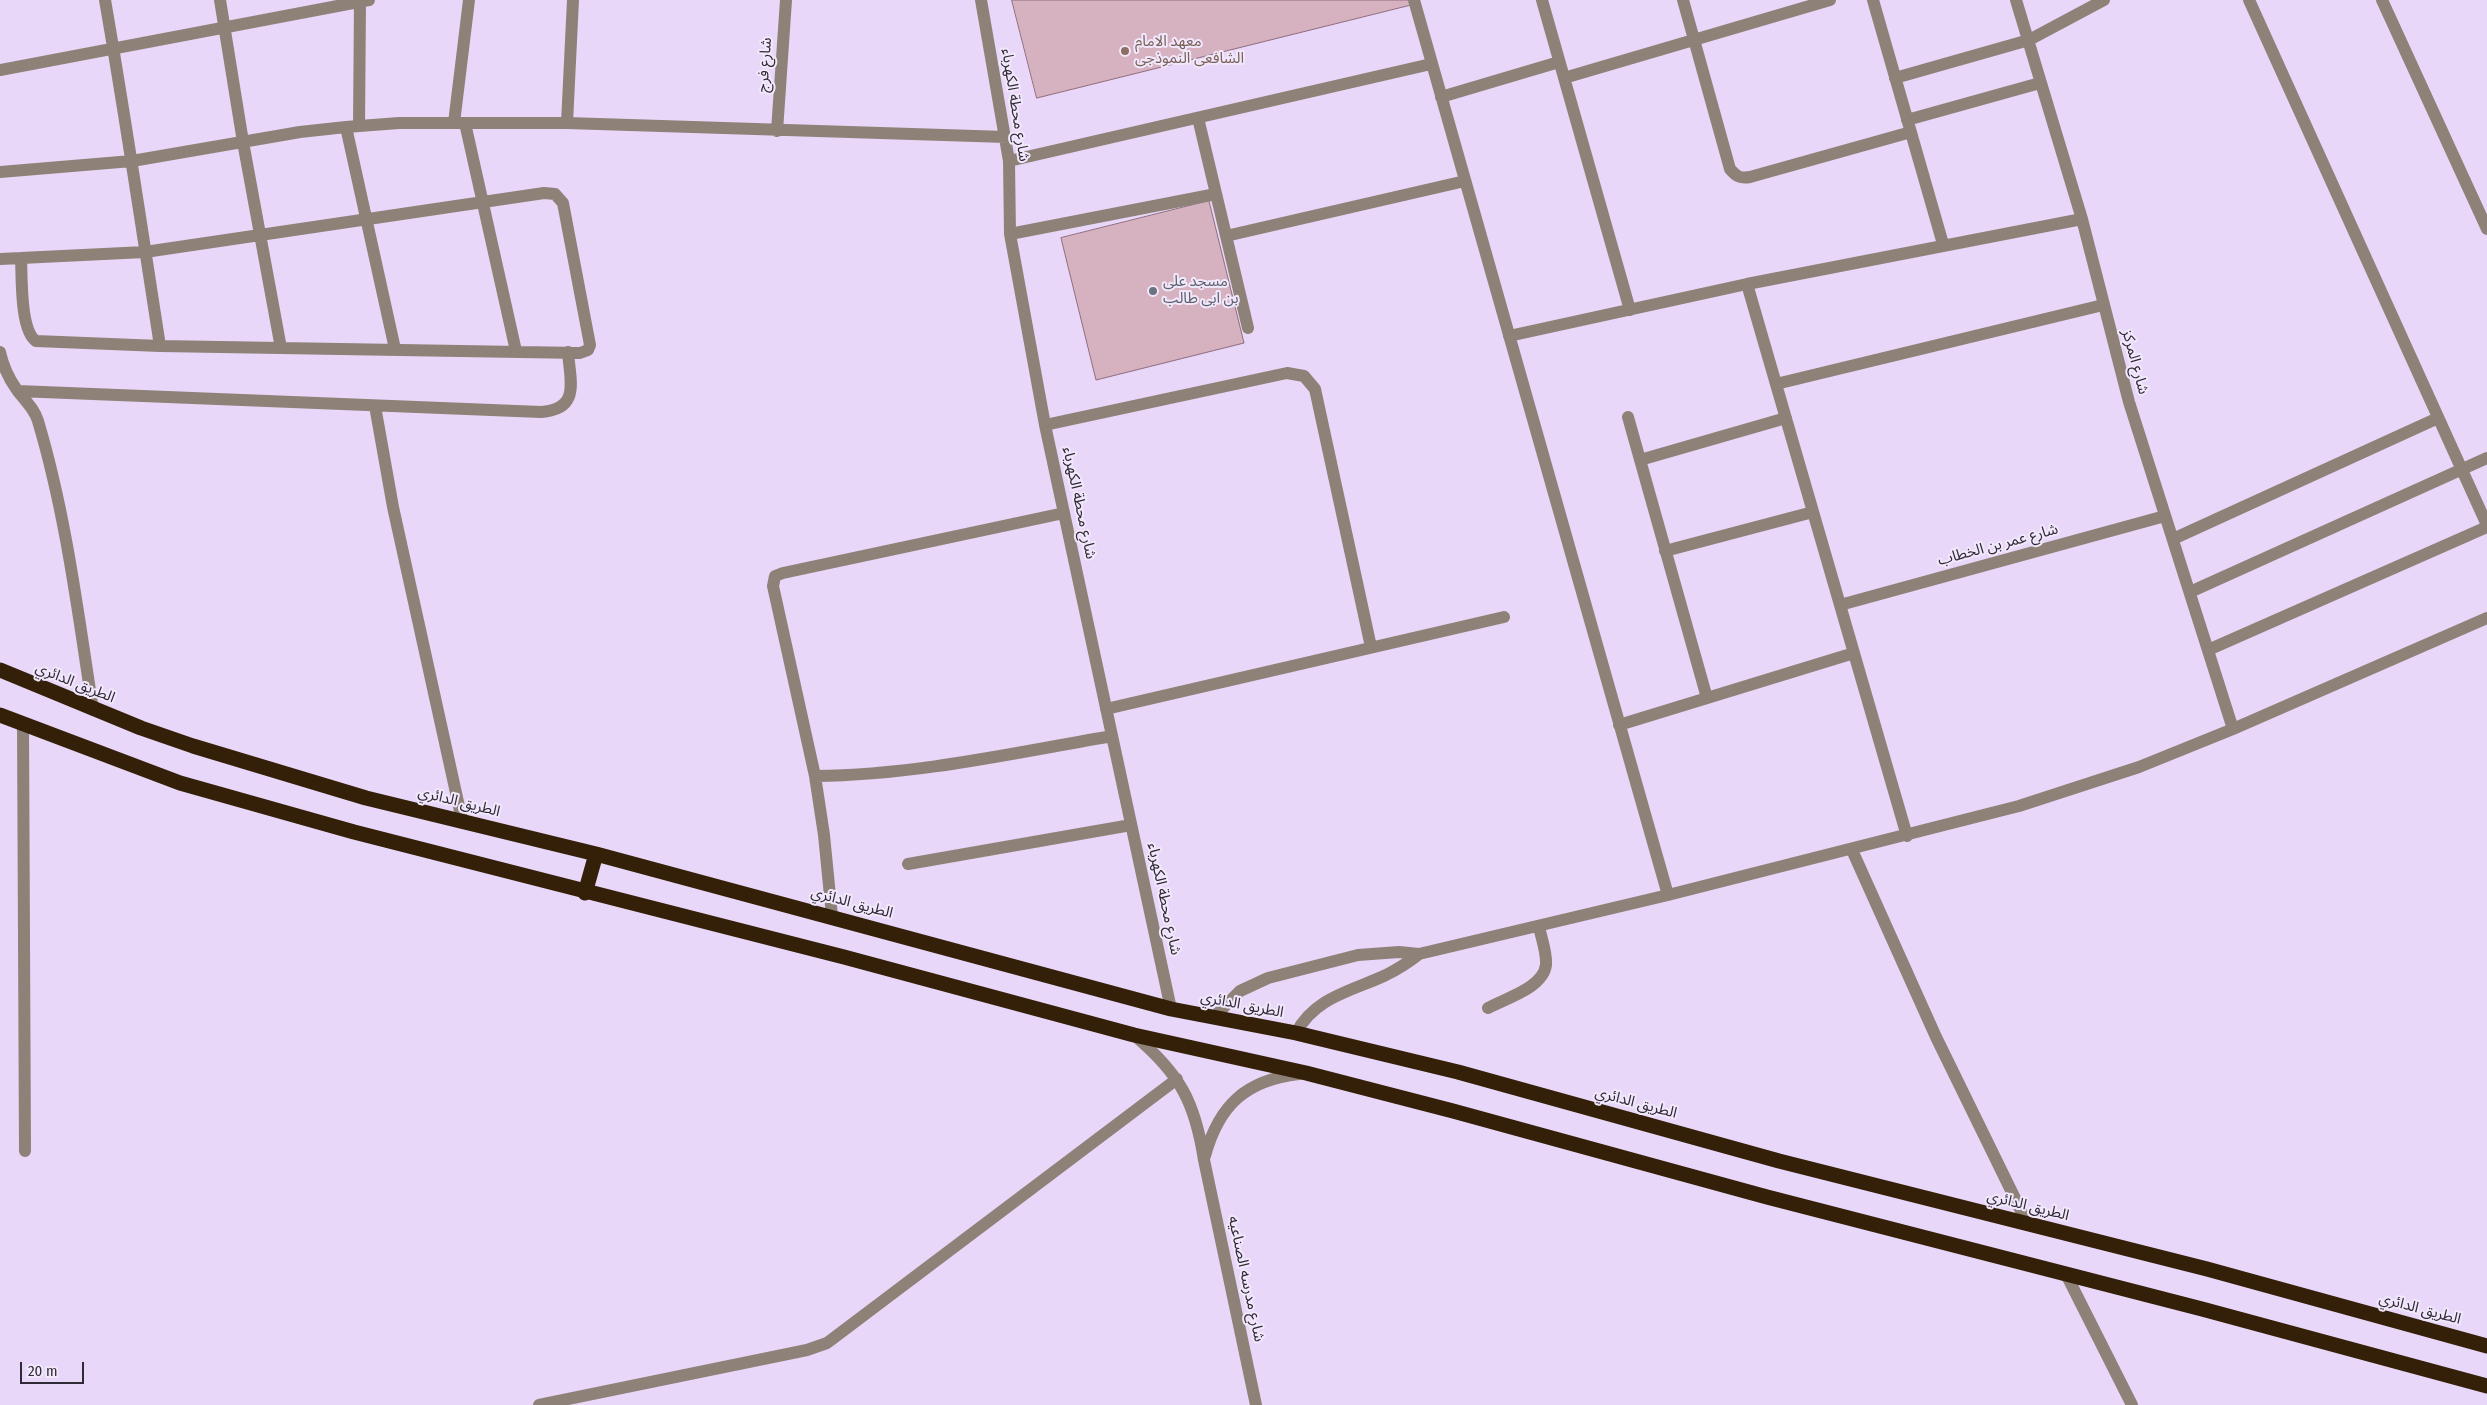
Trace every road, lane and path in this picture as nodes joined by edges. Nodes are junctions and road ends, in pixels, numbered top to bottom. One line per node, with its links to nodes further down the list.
1 (105, 0): 20 (street)
2 (220, 0): 17 (street)
3 (363, 0): 17 (street); 31 (street)
4 (469, 0): 30 (street)
5 (573, 0): 29 (street)
6 (786, 0): 33 (street, شارع فرج)
7 (981, 0): 34 (street, شارع محطة الكهرباء)
8 (1414, 0): 22 (street)
9 (1542, 0): 21 (street)
10 (1683, 0): 18 (street)
11 (1830, 0): 18 (street)
12 (1873, 0): 25 (street)
13 (2016, 0): 19 (street, شارع المركز)
14 (2104, 0): 19 (street)
15 (2249, 0): 68 (street)
16 (2382, 0): 44 (street)
17 (226, 29): 20 (street); 35 (street)
18 (1694, 40): 24 (street); 32 (street)
19 (2028, 40): 25 (street); 26 (street, شارع المركز)
20 (113, 49): 23 (street); 37 (street)
21 (1560, 62): 24 (street); 27 (street)
22 (1432, 64): 27 (street); 28 (street)
23 (0, 70)
24 (1564, 78): 54 (street)
25 (1895, 78): 32 (street)
26 (2040, 82): 32 (street); 43 (street, شارع المركز)
27 (1441, 97): 39 (street)
28 (1198, 118): 36 (street); 40 (street)
29 (567, 122): 30 (street); 33 (street)
30 (460, 123): 31 (street); 41 (street)
31 (352, 126): 35 (street); 42 (street)
32 (1909, 126): 48 (street)
33 (777, 131): 34 (street)
34 (1006, 138): 36 (street, شارع محطة الكهرباء)
35 (243, 142): 37 (street); 46 (street)
36 (1009, 161): 45 (street, شارع محطة الكهرباء)
37 (132, 162): 38 (street); 49 (street)
38 (0, 172)
39 (1464, 181): 47 (street); 56 (street)
40 (1216, 194): 45 (street); 47 (street)
41 (483, 202): 42 (street); 60 (street); 62 (street)
42 (368, 219): 46 (street); 59 (street)
43 (2082, 219): 48 (street); 53 (street, شارع المركز)
44 (2487, 229)
45 (1010, 234): 69 (street, شارع محطة الكهرباء)
46 (260, 235): 49 (street); 58 (street)
47 (1226, 236): 55 (street)
48 (1943, 244): 52 (street)
49 (145, 252): 50 (street); 57 (street)
50 (22, 258): 51 (street); 57 (street)
51 (0, 259)
52 (1747, 284): 54 (street); 63 (street)
53 (2104, 305): 63 (street); 75 (street, شارع المركز)
54 (1630, 310): 56 (street)
55 (1248, 328)
56 (1509, 336): 92 (street)
57 (160, 346): 58 (street)
58 (282, 348): 59 (street)
59 (394, 349): 60 (street)
60 (516, 351): 62 (street)
61 (0, 352): 64 (street)
62 (568, 352): 65 (street)
63 (1776, 384): 67 (street)
64 (18, 391): 65 (street); 89 (street)
65 (375, 406): 96 (street)
66 (1628, 417): 71 (street)
67 (1786, 418): 71 (street); 73 (street)
68 (2438, 418): 72 (street); 77 (street)
69 (1045, 424): 74 (street, شارع محطة الكهرباء); 83 (street)
70 (2487, 458): 72 (street)
71 (1640, 460): 78 (street)
72 (2462, 469): 76 (street); 79 (street)
73 (1813, 512): 78 (street); 80 (street)
74 (1064, 513): 88 (street, شارع محطة الكهرباء); 95 (street)
75 (2166, 516): 77 (street, شارع المركز); 80 (street, شارع عمر بن الخطاب)
76 (2487, 526): 84 (street)
77 (2173, 538): 79 (street, شارع المركز)
78 (1665, 551): 87 (street)
79 (2190, 592): 84 (street, شارع المركز)
80 (1840, 605): 85 (street)
81 (1504, 616): 83 (street)
82 (2487, 618): 93 (street)
83 (1371, 647): 88 (street)
84 (2208, 650): 93 (street, شارع المركز)
85 (1854, 653): 87 (street); 98 (street)
86 (0, 670): 89 (highway, الطريق الدائري)
87 (1707, 698): 92 (street)
88 (1106, 709): 94 (street, شارع محطة الكهرباء)
89 (93, 710): 96 (highway, الطريق الدائري)
90 (0, 715): 91 (highway)
91 (23, 725): 102 (highway); 114 (street)
92 (1619, 725): 103 (street)
93 (2233, 729): 98 (street)
94 (1112, 736): 95 (street); 97 (street, شارع محطة الكهرباء)
95 (815, 776): 104 (street)
96 (462, 820): 100 (highway, الطريق الدائري)
97 (1131, 825): 101 (street); 108 (street, شارع محطة الكهرباء)
98 (1907, 836): 99 (street)
99 (1852, 850): 103 (street); 116 (street)
100 (596, 854): 102 (highway); 104 (highway, الطريق الدائري)
101 (908, 864)
102 (585, 893): 111 (highway)
103 (1668, 895): 105 (street)
104 (832, 916): 108 (highway, الطريق الدائري)
105 (1539, 926): 106 (street); 107 (street)
106 (1420, 954): 109 (street); 110 (street)
107 (1488, 1008)
108 (1171, 1009): 109 (highway, الطريق الدائري)
109 (1213, 1018): 110 (highway, الطريق الدائري)
110 (1296, 1033): 116 (highway, الطريق الدائري)
111 (1134, 1035): 112 (highway); 113 (street, شارع مدرسه الصناعيه)
112 (1306, 1073): 115 (street, شارع مدرسه الصناعيه); 117 (highway)
113 (1177, 1079): 115 (street, شارع مدرسه الصناعيه); 120 (street)
114 (25, 1151)
115 (1204, 1160): 121 (street, شارع مدرسه الصناعيه)
116 (2028, 1225): 118 (highway, الطريق الدائري)
117 (2067, 1276): 119 (highway); 122 (street)
118 (2487, 1346)
119 (2487, 1386)
120 (539, 1405)
121 (1256, 1405)
122 (2132, 1405)

